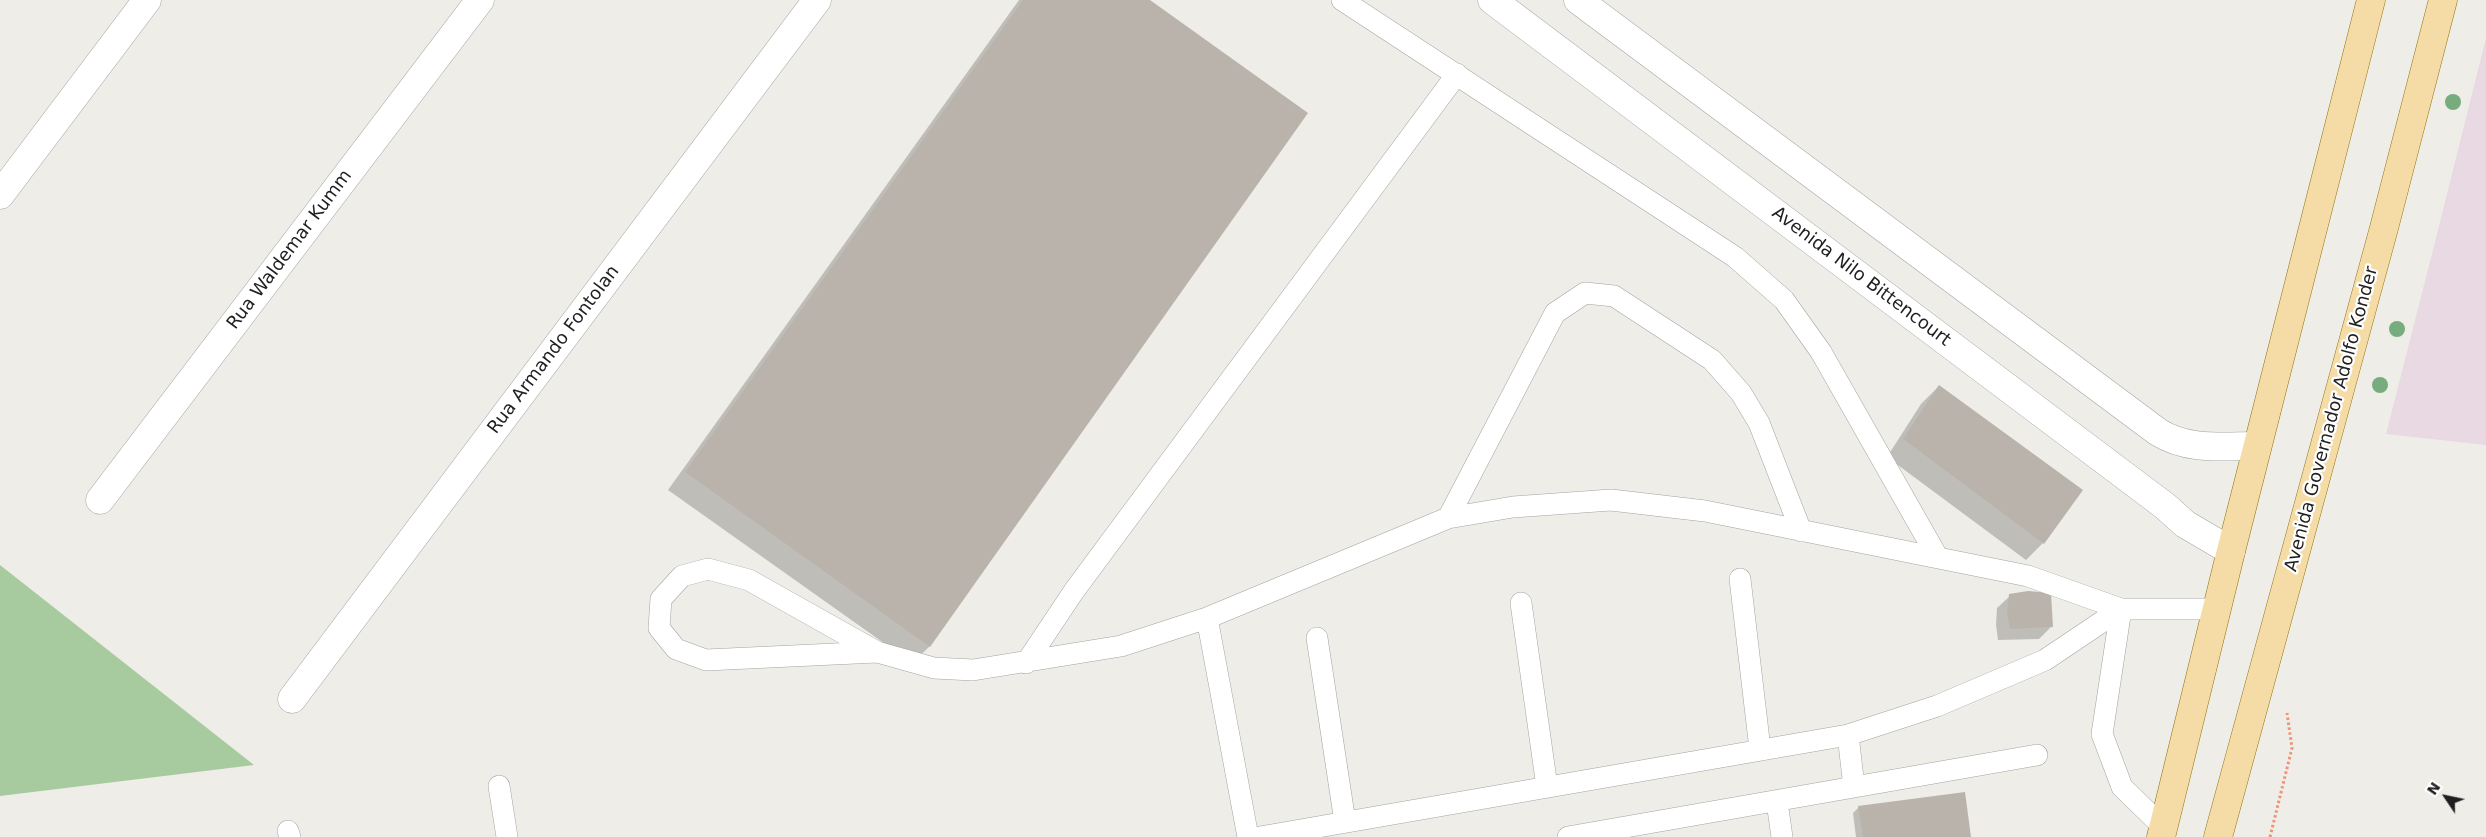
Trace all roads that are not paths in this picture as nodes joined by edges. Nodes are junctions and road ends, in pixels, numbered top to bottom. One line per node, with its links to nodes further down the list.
1 (147, 0): 10 (street)
2 (480, 0): 12 (street, Rua Waldemar Kumm)
3 (817, 0): 25 (street, Rua Armando Fontolan)
4 (1342, 0): 9 (lane)
5 (1492, 0): 15 (street, Avenida Nilo Bittencourt)
6 (1578, 0): 11 (street)
7 (2371, 0): 11 (main road)
8 (2442, 0): 41 (main road, Avenida Governador Adolfo Konder)
9 (1457, 74): 16 (lane); 24 (lane)
10 (0, 195)
11 (2257, 446): 15 (main road)
12 (100, 500)
13 (1448, 518): 14 (lane); 14 (lane); 21 (lane)
14 (1801, 531): 16 (lane)
15 (2231, 551): 20 (main road)
16 (1938, 558): 19 (lane)
17 (1740, 579): 27 (lane)
18 (1521, 604): 30 (lane)
19 (2121, 609): 20 (lane); 26 (lane); 35 (lane)
20 (2217, 609): 35 (main road)
21 (1207, 618): 24 (lane); 37 (lane)
22 (1317, 638): 33 (lane)
23 (877, 652): 23 (lane); 24 (lane)
24 (1026, 663)
25 (292, 699)
26 (1848, 735): 27 (lane); 31 (lane)
27 (1760, 749): 30 (lane)
28 (2037, 755): 31 (lane)
29 (499, 786): 36 (lane)
30 (1547, 787): 33 (lane)
31 (1854, 787): 32 (lane)
32 (1777, 802): 34 (lane); 40 (lane)
33 (1345, 822): 38 (lane)
34 (1676, 828): 39 (lane)
35 (2162, 832)
36 (507, 837)
37 (1248, 837)
38 (1260, 837)
39 (1568, 837)
40 (1782, 837)
41 (2218, 837)

